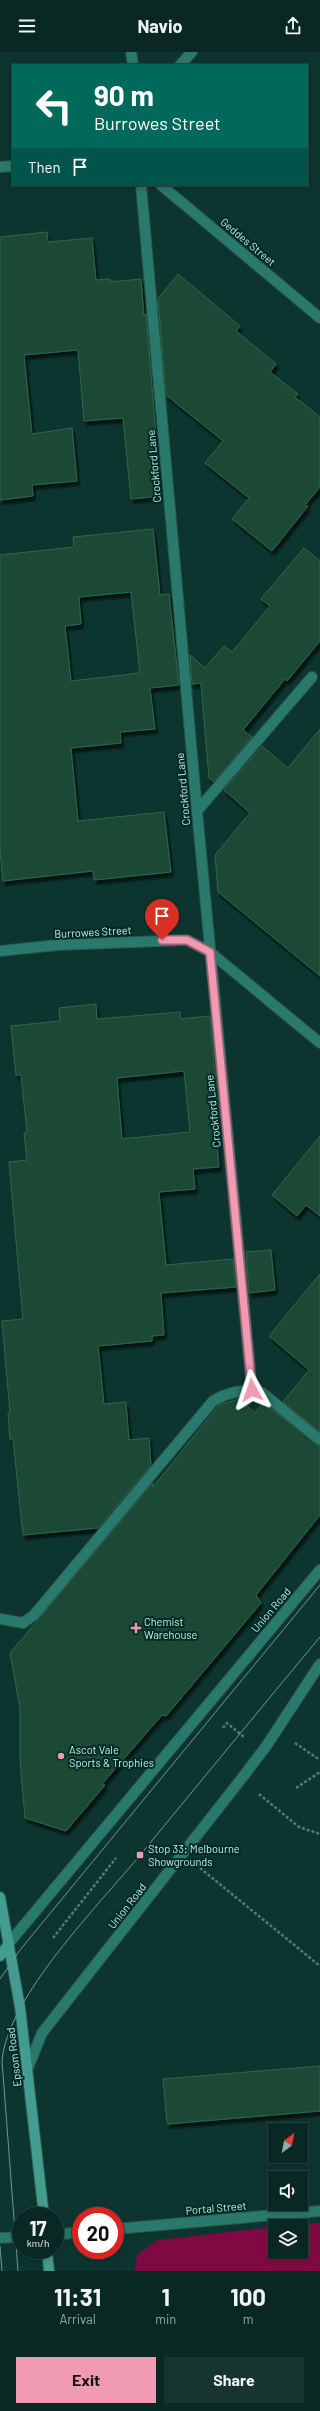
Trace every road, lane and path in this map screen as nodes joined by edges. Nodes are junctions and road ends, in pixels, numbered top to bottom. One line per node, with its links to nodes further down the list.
1 (131, 52): 3 (street)
2 (192, 52): 4 (street)
3 (133, 64)
4 (181, 64)
5 (12, 166): 6 (street)
6 (0, 167)
7 (141, 186): 11 (street, Crockford Lane)
8 (162, 186): 9 (street, Geddes Street)
9 (320, 318)
10 (312, 677): 11 (street)
11 (196, 812): 13 (street, Crockford Lane)
12 (0, 951): 13 (street, Burrowes Street)
13 (210, 952): 14 (street, Burrowes Street); 15 (street, Crockford Lane)
14 (320, 1043)
15 (252, 1390): 16 (street); 18 (street)
16 (320, 1440)
17 (320, 1570): 30 (street, Union Road)
18 (0, 1619)
19 (320, 1664): 23 (street, Union Road)
20 (295, 1743): 21 (path)
21 (320, 1760)
22 (320, 1772): 24 (path)
23 (242, 1778): 25 (path); 26 (street, Union Road)
24 (296, 1788)
25 (320, 1834)
26 (184, 1853): 32 (path); 33 (street, Union Road)
27 (116, 1858): 29 (path)
28 (0, 1897): 30 (main road, Epsom Road)
29 (53, 1938)
30 (9, 1943): 31 (main road); 33 (main road, Epsom Road)
31 (0, 1956)
32 (320, 1966)
33 (28, 2068): 34 (main road, Epsom Road)
34 (43, 2207)
35 (320, 2211): 36 (street, Portal Street)
36 (124, 2228)
37 (12, 2237): 38 (street)
38 (0, 2238)
39 (47, 2259): 40 (main road)
40 (48, 2271)

